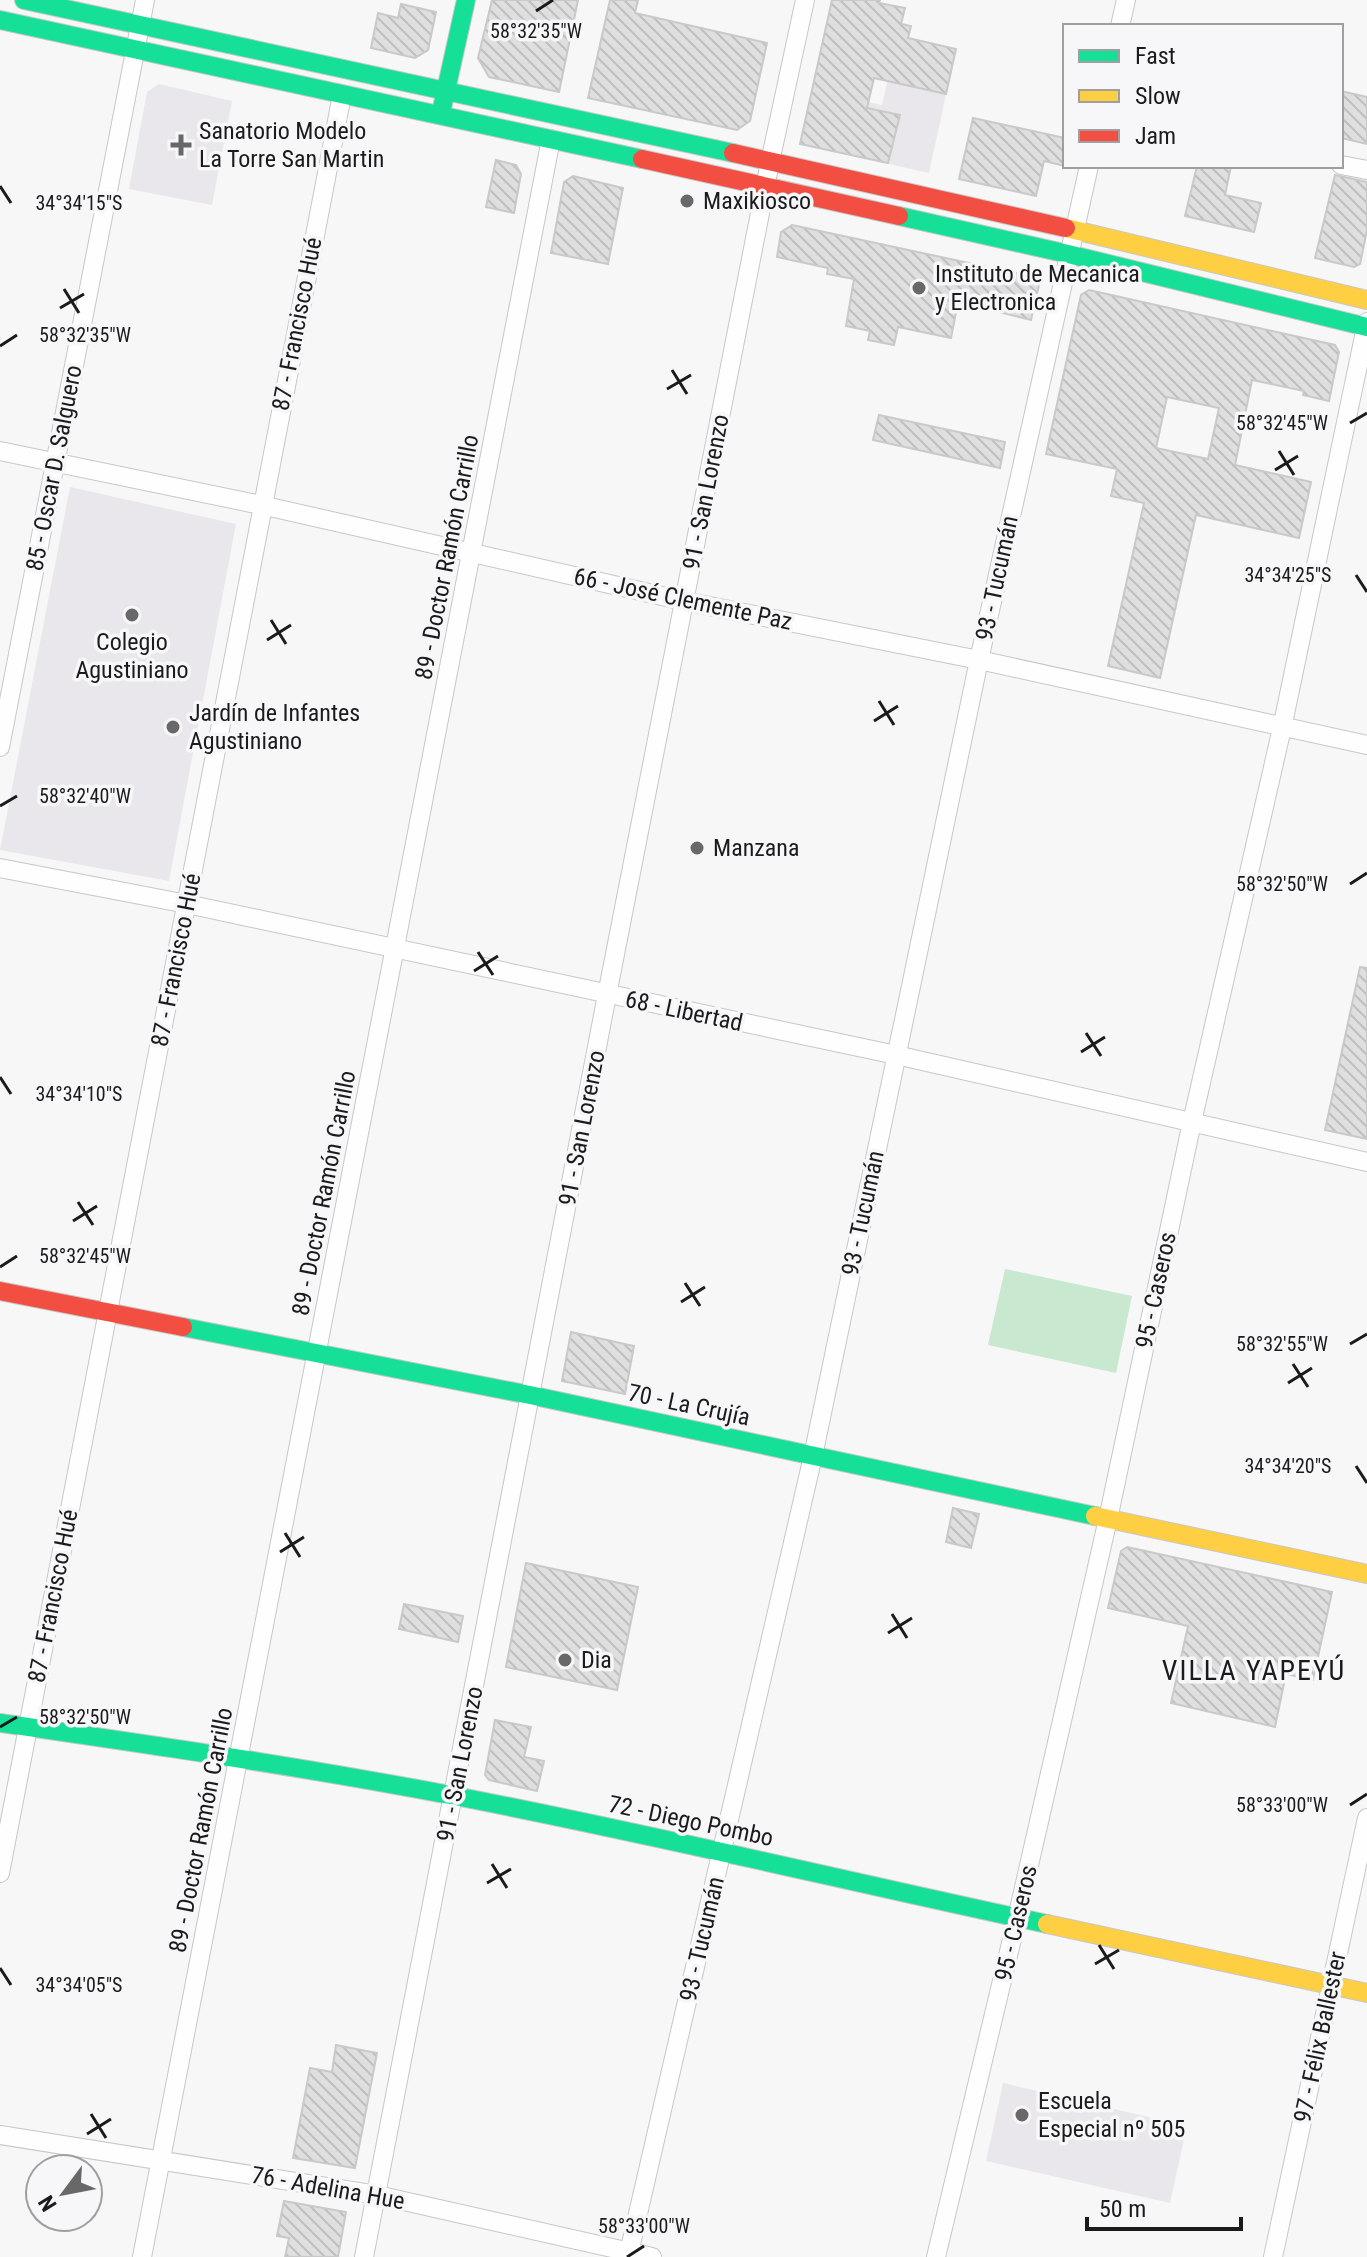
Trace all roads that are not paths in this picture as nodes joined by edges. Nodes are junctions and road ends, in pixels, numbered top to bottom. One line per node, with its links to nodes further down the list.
1 (24, 0): 7 (street)
2 (145, 0): 7 (street, 85 - Oscar D. Salguero)
3 (466, 0): 10 (street)
4 (805, 0): 14 (street, 91 - San Lorenzo)
5 (1126, 0): 8 (street)
6 (0, 20): 9 (street)
7 (140, 24): 9 (street, 85 - Oscar D. Salguero); 10 (street)
8 (1120, 24)
9 (135, 49): 11 (street); 24 (street, 85 - Oscar D. Salguero)
10 (445, 91): 12 (street); 14 (street)
11 (342, 95): 12 (street); 25 (street, 87 - Francisco Hué)
12 (440, 116): 13 (street)
13 (551, 139): 18 (street); 26 (street, 89 - Doctor Ramón Carrillo)
14 (770, 162): 18 (street, 91 - San Lorenzo); 19 (street)
15 (1343, 165): 17 (street)
16 (1089, 168): 19 (street, 93 - Tucumán)
17 (1367, 170)
18 (766, 186): 20 (street); 27 (street, 91 - San Lorenzo)
19 (1074, 230): 20 (street, 93 - Tucumán); 21 (street)
20 (1068, 254): 22 (street); 28 (street, 93 - Tucumán)
21 (1367, 300)
22 (1367, 325): 29 (street, 95 - Caseros)
23 (0, 451): 24 (street, 66 - José Clemente Paz)
24 (55, 462): 25 (street, 66 - José Clemente Paz); 31 (street, 85 - Oscar D. Salguero)
25 (261, 505): 26 (street, 66 - José Clemente Paz); 33 (street, 87 - Francisco Hué)
26 (472, 552): 27 (street, 66 - José Clemente Paz); 34 (street, 89 - Doctor Ramón Carrillo)
27 (684, 601): 28 (street, 66 - José Clemente Paz); 35 (street, 91 - San Lorenzo)
28 (979, 660): 29 (street, 66 - José Clemente Paz); 36 (street, 93 - Tucumán)
29 (1282, 728): 30 (street, 66 - José Clemente Paz); 37 (street, 95 - Caseros)
30 (1367, 745)
31 (0, 747)
32 (0, 868): 33 (street, 68 - Libertad)
33 (187, 904): 34 (street, 68 - Libertad); 40 (street, 87 - Francisco Hué)
34 (395, 949): 35 (street, 68 - Libertad); 41 (street, 89 - Doctor Ramón Carrillo)
35 (607, 995): 36 (street, 68 - Libertad); 42 (street, 91 - San Lorenzo)
36 (896, 1055): 37 (street, 68 - Libertad); 43 (street, 93 - Tucumán)
37 (1192, 1122): 38 (street, 68 - Libertad); 44 (street, 95 - Caseros)
38 (1367, 1162)
39 (0, 1291): 40 (street, 70 - La Crujía)
40 (106, 1312): 41 (street, 70 - La Crujía); 47 (street, 87 - Francisco Hué)
41 (318, 1353): 42 (street, 70 - La Crujía); 48 (street, 89 - Doctor Ramón Carrillo)
42 (530, 1395): 43 (street, 70 - La Crujía); 49 (street, 91 - San Lorenzo)
43 (813, 1456): 44 (street, 70 - La Crujía); 51 (street, 93 - Tucumán)
44 (1108, 1519): 45 (street, 70 - La Crujía); 53 (street, 95 - Caseros)
45 (1367, 1574)
46 (0, 1723): 47 (street, 72 - Diego Pombo)
47 (28, 1727): 48 (street, 72 - Diego Pombo); 52 (street, 87 - Francisco Hué)
48 (239, 1758): 49 (street, 72 - Diego Pombo); 57 (street, 89 - Doctor Ramón Carrillo)
49 (454, 1796): 51 (street, 72 - Diego Pombo); 58 (street, 91 - San Lorenzo)
50 (1367, 1818): 54 (street, 97 - Félix Ballester)
51 (722, 1851): 53 (street, 72 - Diego Pombo); 59 (street, 93 - Tucumán)
52 (0, 1873)
53 (1017, 1918): 54 (street, 72 - Diego Pombo); 63 (street, 95 - Caseros)
54 (1331, 1985): 55 (street, 72 - Diego Pombo); 64 (street, 97 - Félix Ballester)
55 (1367, 1993)
56 (0, 2135): 57 (street, 76 - Adelina Hue)
57 (161, 2161): 58 (street, 76 - Adelina Hue); 60 (street, 89 - Doctor Ramón Carrillo)
58 (377, 2195): 59 (street, 76 - Adelina Hue); 61 (street, 91 - San Lorenzo)
59 (628, 2255): 62 (street, 76 - Adelina Hue)
60 (142, 2257)
61 (364, 2257)
62 (652, 2257)
63 (936, 2257)
64 (1273, 2257)

